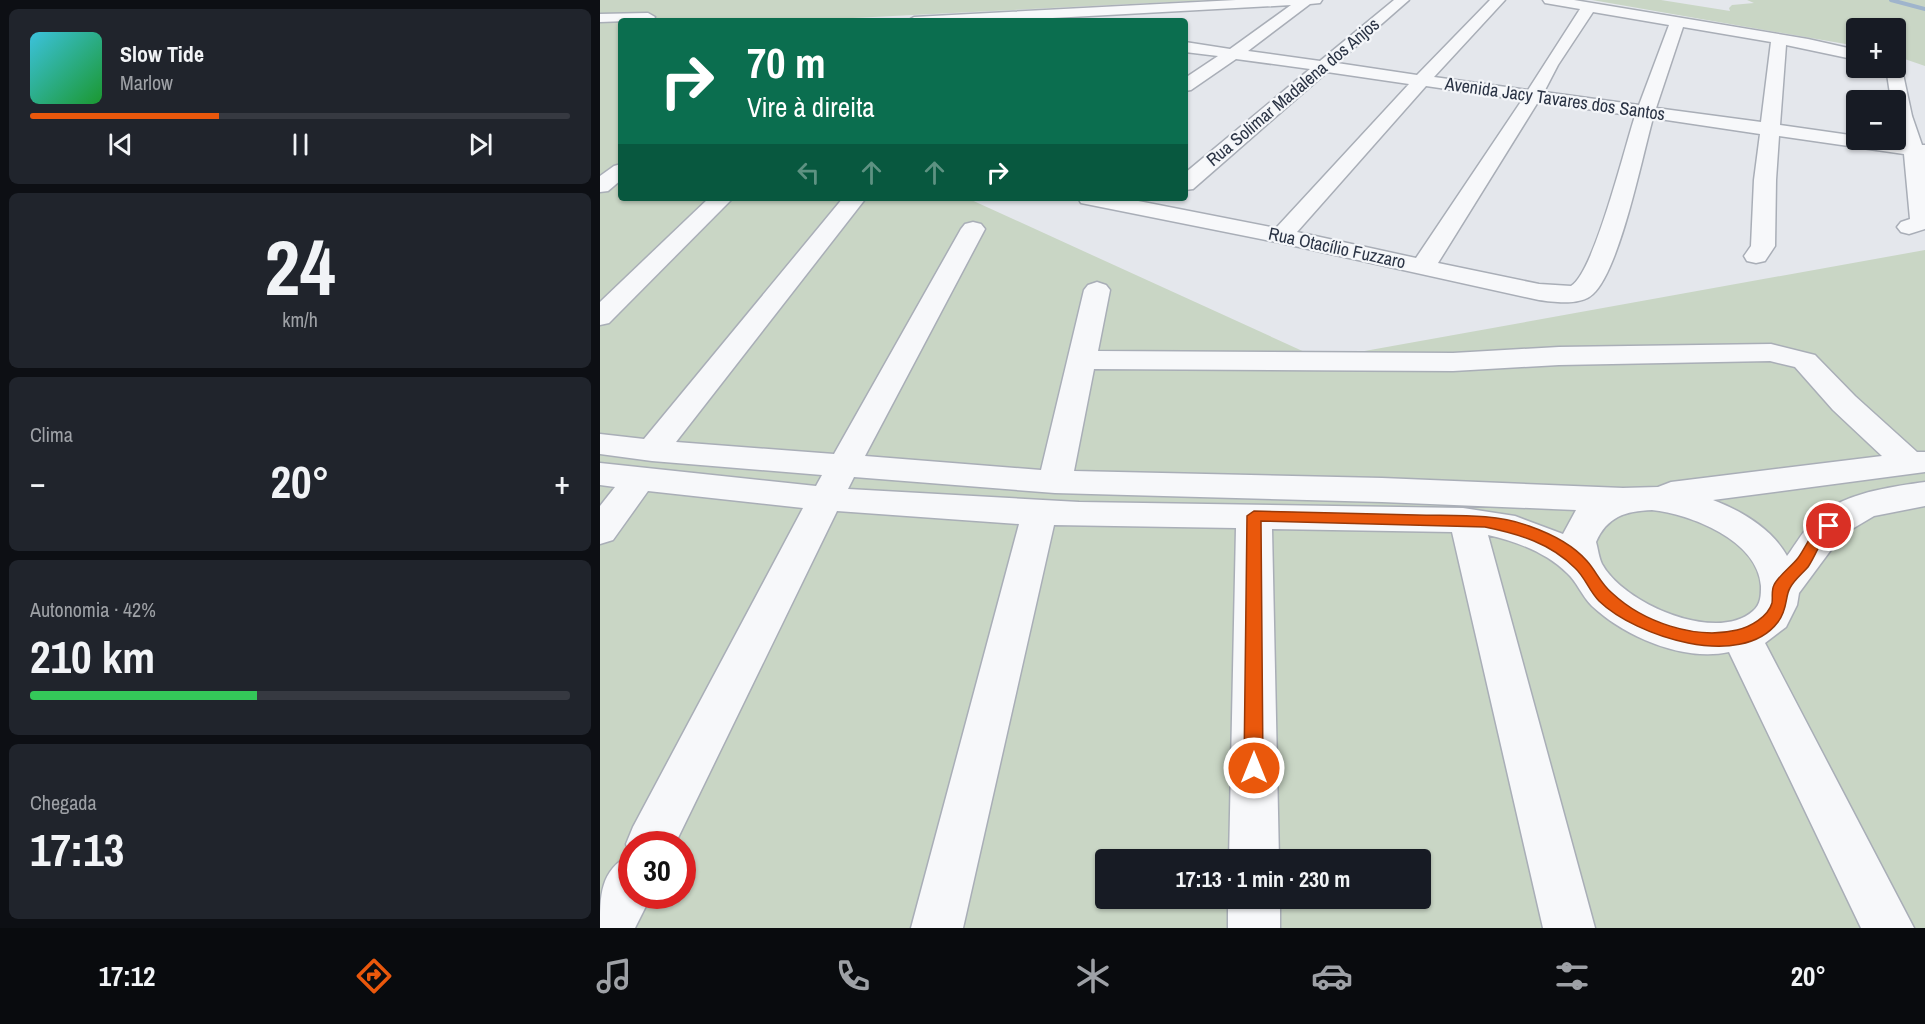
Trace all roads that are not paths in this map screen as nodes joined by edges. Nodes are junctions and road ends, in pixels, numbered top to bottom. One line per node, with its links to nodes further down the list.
1 (1307, 0): 2 (street); 6 (street); 18 (street)
2 (1315, 0)
3 (1401, 0): 19 (street, Rua Solimar Madalena dos Anjos)
4 (1498, 0): 20 (street)
5 (1550, 0): 7 (street)
6 (1206, 5): 8 (street); 13 (street)
7 (1589, 7): 14 (street); 22 (street)
8 (1098, 11): 11 (street); 12 (street)
9 (648, 17): 10 (street)
10 (600, 18)
11 (964, 18)
12 (1086, 18)
13 (1185, 18)
14 (1677, 23): 15 (street); 23 (street)
15 (1779, 40): 17 (street); 26 (street)
16 (1188, 47): 18 (street, Avenida Jacy Tavares dos Santos)
17 (1846, 53)
18 (1234, 54): 19 (street, Avenida Jacy Tavares dos Santos); 21 (street)
19 (1325, 66): 20 (street, Avenida Jacy Tavares dos Santos); 30 (street, Rua Solimar Madalena dos Anjos)
20 (1424, 81): 22 (street, Avenida Jacy Tavares dos Santos); 38 (street)
21 (1188, 84)
22 (1533, 96): 23 (street, Avenida Jacy Tavares dos Santos); 40 (street)
23 (1646, 112): 26 (street, Avenida Jacy Tavares dos Santos); 40 (street, Rua Otacílio Fuzzaro)
24 (1906, 118): 27 (street)
25 (1906, 122): 28 (street)
26 (1770, 130): 28 (street, Avenida Jacy Tavares dos Santos); 39 (street)
27 (1925, 130)
28 (1920, 150): 36 (street)
29 (618, 172): 31 (street)
30 (1188, 181)
31 (600, 186)
32 (719, 201): 42 (street)
33 (853, 201): 46 (street)
34 (1126, 201): 35 (street, Rua Otacílio Fuzzaro)
35 (1162, 204): 38 (street, Rua Otacílio Fuzzaro)
36 (1909, 227)
37 (973, 229): 48 (street)
38 (1281, 236): 40 (street, Rua Otacílio Fuzzaro)
39 (1756, 256)
40 (1423, 266)
41 (1097, 290): 43 (street)
42 (600, 317)
43 (1080, 360): 45 (street); 50 (street)
44 (600, 444): 46 (street)
45 (1917, 462): 51 (street)
46 (646, 465): 47 (street); 48 (street); 54 (street)
47 (600, 474)
48 (834, 483): 50 (street); 58 (street)
49 (1925, 494): 56 (street)
50 (1047, 497): 51 (street); 52 (street); 63 (street)
51 (1632, 499): 55 (street); 56 (street)
52 (1254, 516): 53 (street); 59 (street)
53 (1467, 522): 55 (street); 65 (street)
54 (600, 531)
55 (1582, 565): 57 (street)
56 (1781, 588): 57 (street)
57 (1741, 636): 66 (street)
58 (657, 831)
59 (1254, 849)
60 (618, 907): 62 (street)
61 (1254, 909): 64 (street)
62 (607, 928)
63 (937, 928)
64 (1254, 928)
65 (1569, 928)
66 (1888, 928)

